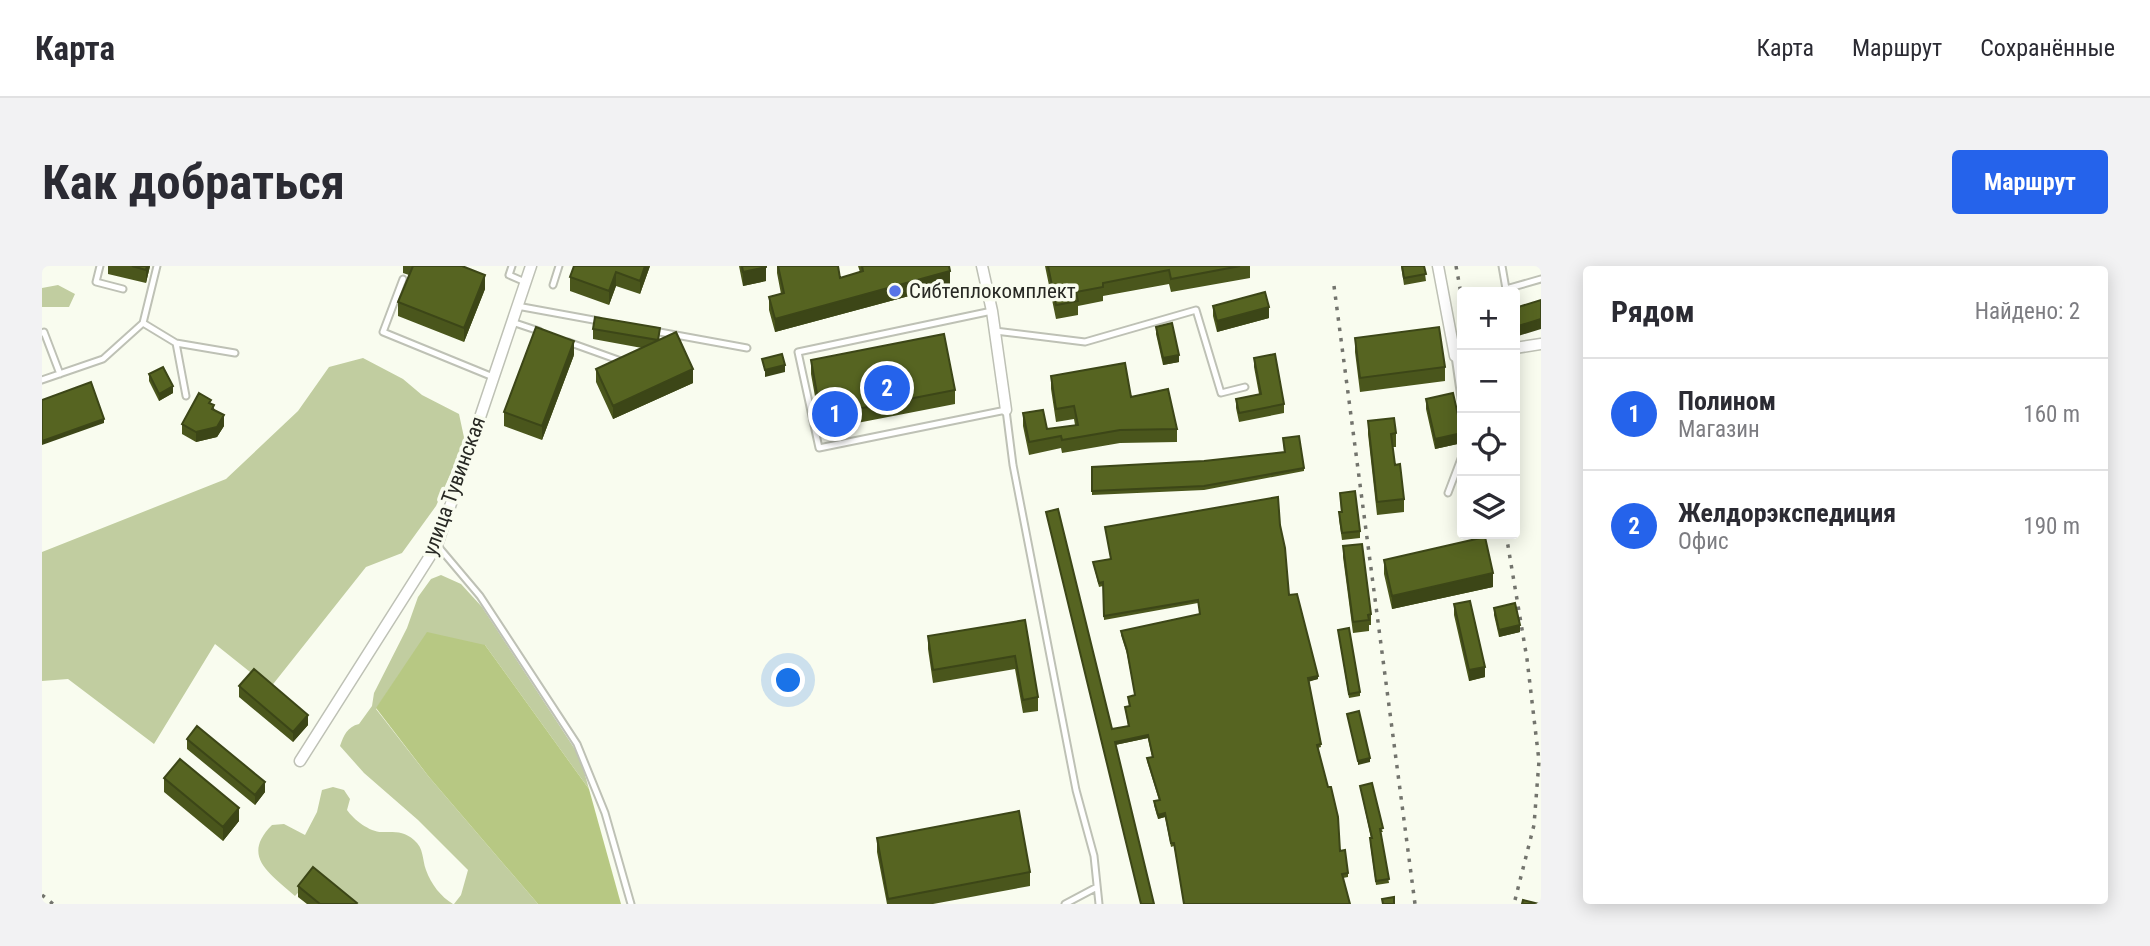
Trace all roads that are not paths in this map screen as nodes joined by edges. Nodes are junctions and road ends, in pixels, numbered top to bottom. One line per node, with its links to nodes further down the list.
1 (100, 266): 13 (lane)
2 (157, 266): 17 (lane)
3 (512, 266): 11 (lane)
4 (531, 266): 11 (street, улица Тувинская)
5 (559, 266): 12 (lane)
6 (982, 266): 15 (street)
7 (1438, 266): 28 (street)
8 (1502, 266): 10 (lane)
9 (403, 279): 32 (lane)
10 (1541, 279)
11 (525, 282): 14 (street, улица Тувинская)
12 (553, 285)
13 (124, 289)
14 (517, 306): 16 (street, улица Тувинская); 18 (lane)
15 (992, 312): 20 (street); 36 (lane)
16 (512, 322): 22 (lane); 32 (street, улица Тувинская)
17 (143, 323): 24 (lane); 31 (lane)
18 (612, 323)
19 (652, 331): 27 (lane)
20 (995, 331): 34 (lane); 36 (street)
21 (42, 333): 31 (lane)
22 (549, 335)
23 (562, 339): 30 (lane)
24 (176, 343): 29 (lane); 35 (lane)
25 (1541, 344): 26 (street)
26 (1520, 347)
27 (747, 348)
28 (1458, 350)
29 (235, 353)
30 (624, 361)
31 (60, 374): 33 (lane)
32 (494, 377): 39 (street, улица Тувинская)
33 (42, 380)
34 (1245, 387)
35 (186, 396)
36 (1006, 410): 41 (lane)
37 (1457, 469): 38 (lane)
38 (1448, 493)
39 (437, 545): 40 (street, улица Тувинская); 42 (lane)
40 (300, 761)
41 (1097, 887): 43 (lane); 44 (lane)
42 (631, 904)
43 (1065, 904)
44 (1099, 904)

